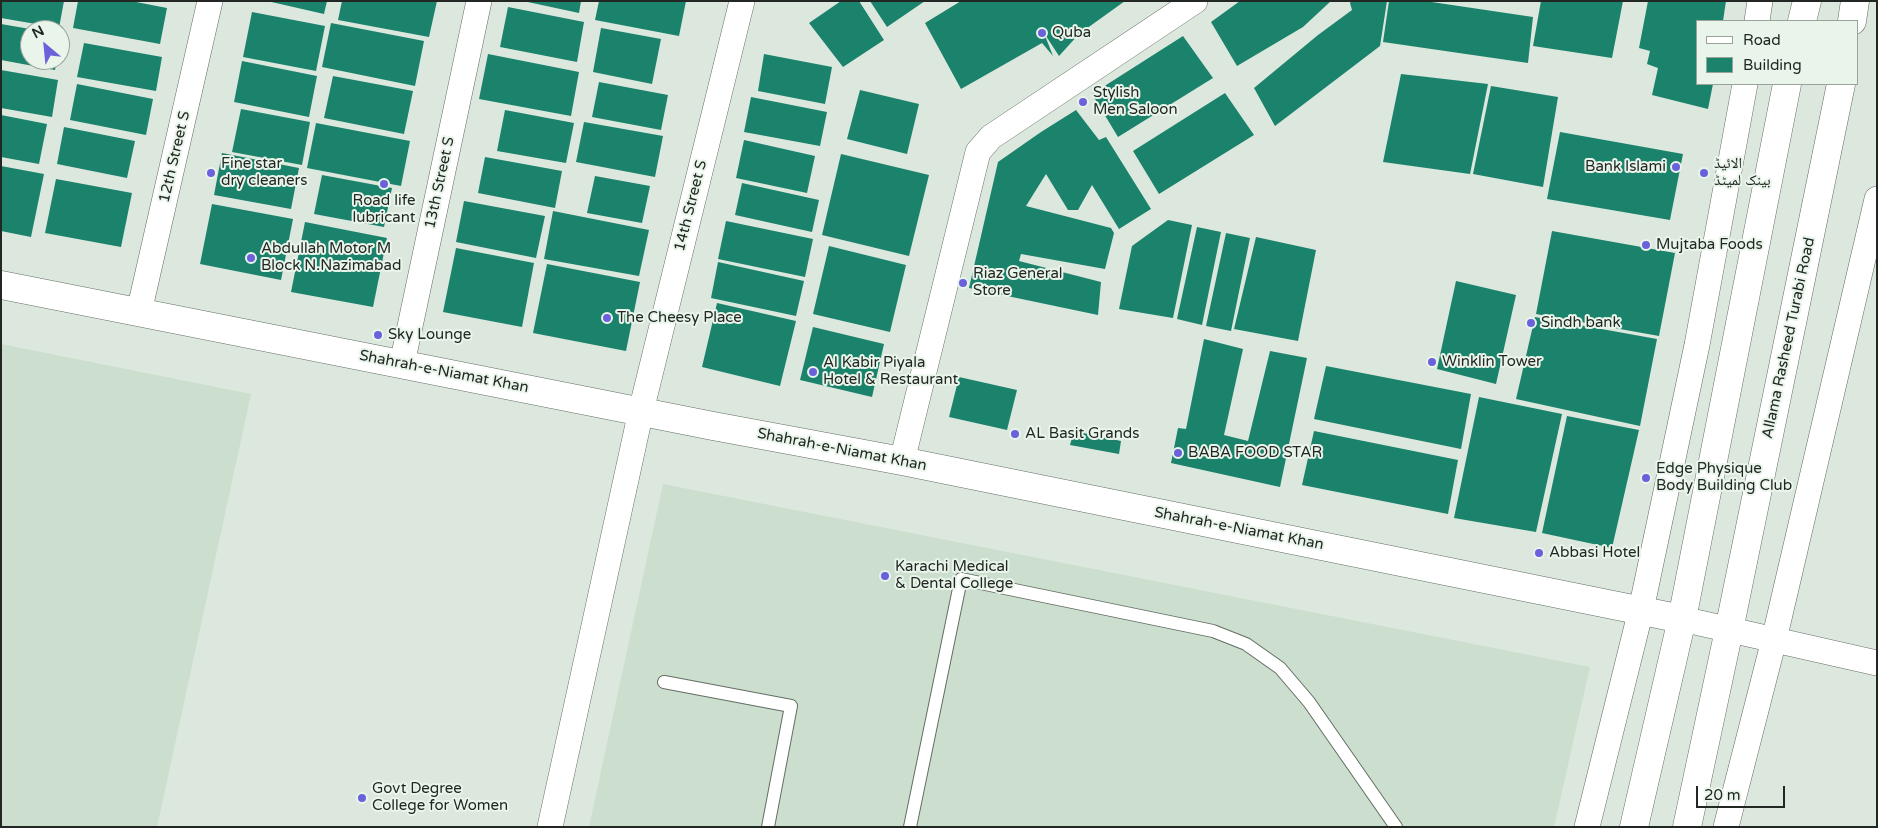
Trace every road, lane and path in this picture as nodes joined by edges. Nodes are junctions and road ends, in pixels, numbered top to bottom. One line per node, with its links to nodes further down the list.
1 (210, 1): 16 (street, 12th Street S)
2 (478, 1): 17 (street, 13th Street S)
3 (742, 1): 18 (street, 14th Street S)
4 (1760, 1): 8 (street)
5 (1807, 1): 9 (main road)
6 (1855, 1): 10 (main road)
7 (1194, 2): 19 (street)
8 (1757, 20)
9 (1802, 20)
10 (1852, 20)
11 (1745, 85): 20 (street)
12 (1787, 85): 21 (main road)
13 (1842, 85): 22 (main road, Allama Rasheed Turabi Road)
14 (1877, 199): 23 (street)
15 (1, 285): 16 (main road, Shahrah-e-Niamat Khan)
16 (139, 312): 17 (main road, Shahrah-e-Niamat Khan)
17 (402, 364): 18 (main road, Shahrah-e-Niamat Khan)
18 (641, 411): 19 (main road, Shahrah-e-Niamat Khan); 26 (street, 14th Street S)
19 (902, 461): 20 (main road, Shahrah-e-Niamat Khan)
20 (1641, 610): 21 (main road, Shahrah-e-Niamat Khan); 30 (street)
21 (1682, 619): 22 (street); 31 (main road)
22 (1729, 630): 23 (street); 32 (main road, Allama Rasheed Turabi Road)
23 (1774, 640): 24 (street); 33 (street)
24 (1877, 663)
25 (664, 682): 27 (lane)
26 (550, 827)
27 (768, 827)
28 (910, 827): 29 (lane)
29 (1396, 827)
30 (1587, 827)
31 (1634, 827)
32 (1687, 827)
33 (1726, 827)

